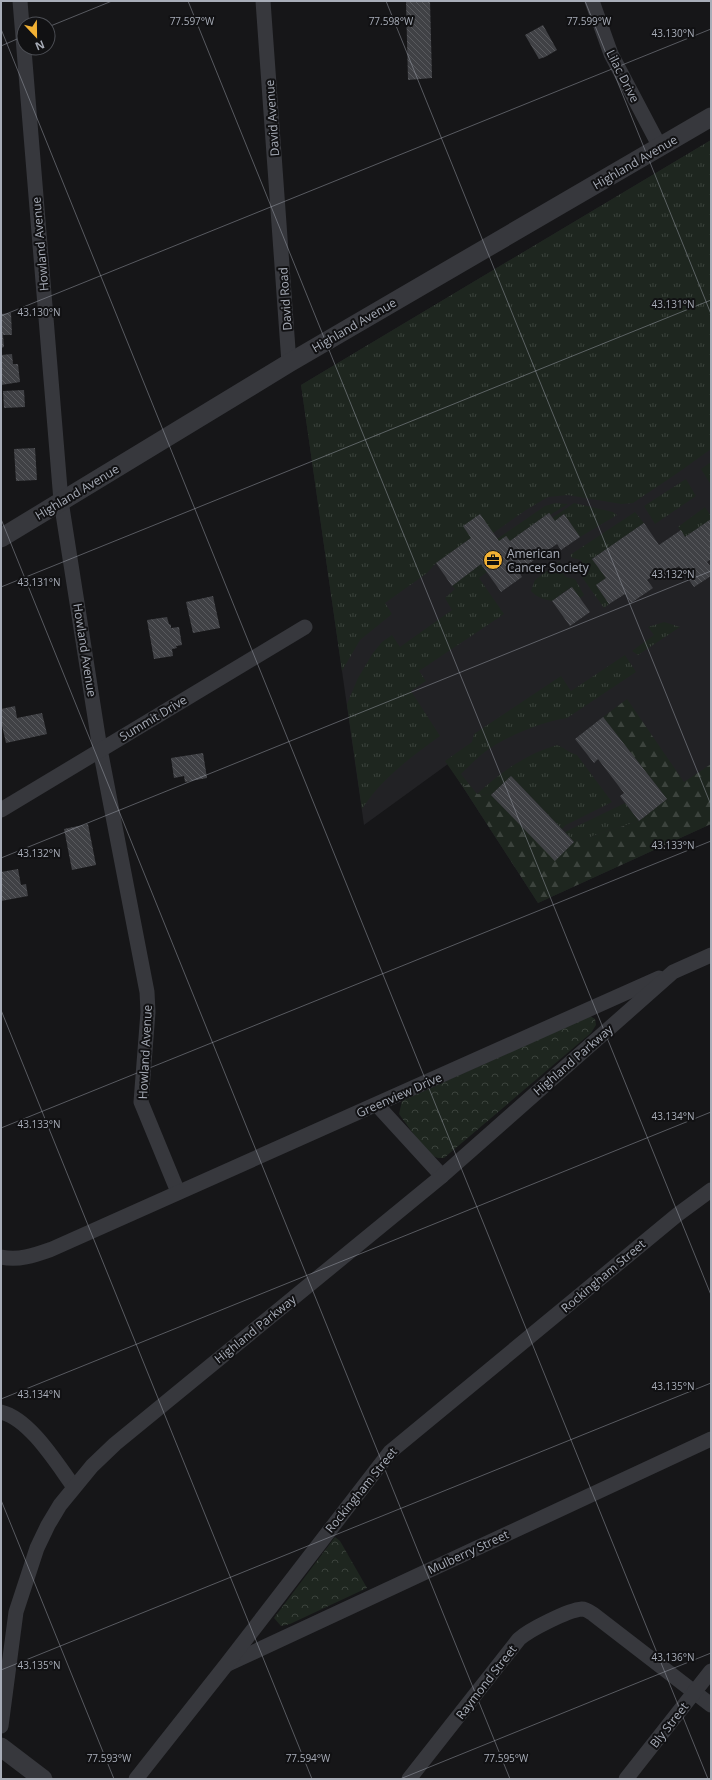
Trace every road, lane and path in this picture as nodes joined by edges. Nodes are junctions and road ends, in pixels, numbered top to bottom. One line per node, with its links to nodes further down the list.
1 (20, 1): 8 (street, Howland Avenue)
2 (263, 1): 6 (street, David Avenue)
3 (592, 1): 5 (street, Lilac Drive)
4 (711, 118): 5 (street, Highland Avenue)
5 (660, 147): 7 (street, Highland Avenue)
6 (280, 235): 7 (street, David Road)
7 (289, 363): 8 (street, Highland Avenue)
8 (61, 501): 9 (street, Highland Avenue); 11 (street, Howland Avenue)
9 (1, 538)
10 (305, 627): 11 (street, Summit Drive)
11 (100, 749): 12 (street, Summit Drive); 18 (street, Howland Avenue)
12 (1, 810)
13 (711, 955): 14 (street, Highland Parkway)
14 (673, 972): 15 (street, Greenview Drive); 16 (street, Highland Parkway)
15 (377, 1105): 16 (street); 18 (street, Greenview Drive)
16 (442, 1176): 22 (street, Highland Parkway)
17 (711, 1190): 23 (street, Rockingham Street)
18 (178, 1192): 19 (street, Greenview Drive)
19 (1, 1257)
20 (1, 1412): 22 (street)
21 (711, 1439): 23 (street, Mulberry Street)
22 (74, 1487): 27 (street, Highland Parkway)
23 (226, 1665): 30 (street, Rockingham Street)
24 (711, 1671): 25 (street, Bly Street)
25 (694, 1692): 26 (street); 31 (street, Raymond Street); 32 (street, Bly Street)
26 (711, 1705)
27 (1, 1726)
28 (1, 1747): 29 (street)
29 (43, 1779)
30 (136, 1779)
31 (408, 1779)
32 (626, 1779)

